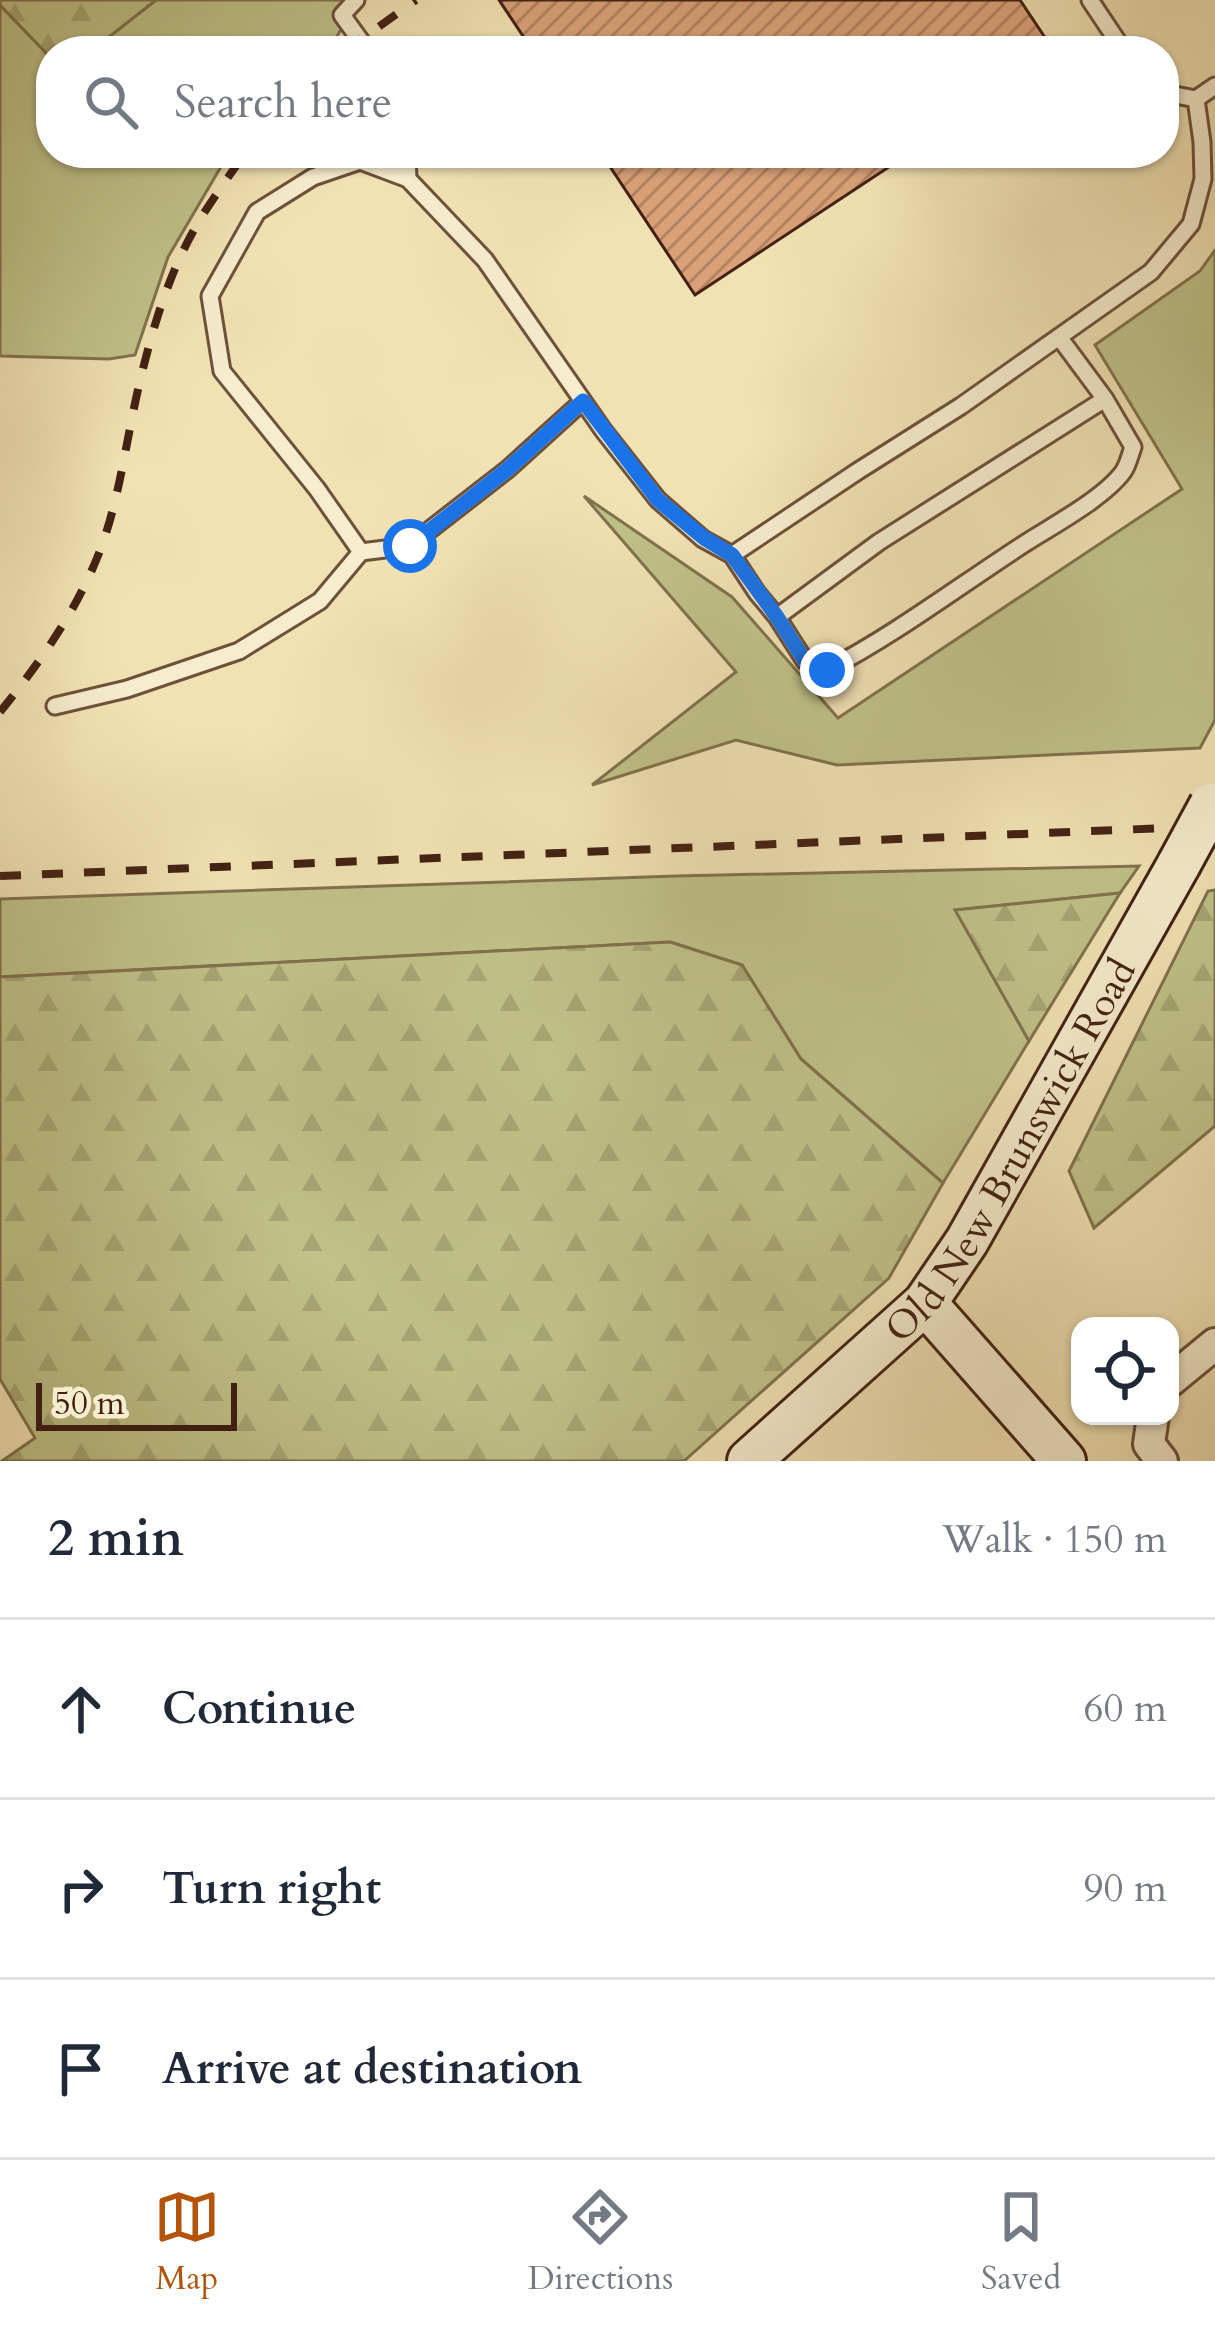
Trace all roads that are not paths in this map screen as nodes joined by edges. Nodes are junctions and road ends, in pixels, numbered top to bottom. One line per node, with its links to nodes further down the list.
1 (356, 0): 3 (lane)
2 (1090, 0): 4 (lane)
3 (357, 36)
4 (1114, 36)
5 (1215, 86): 7 (lane)
6 (1179, 96): 7 (lane)
7 (1196, 99): 12 (lane)
8 (340, 168): 15 (lane)
9 (379, 168): 11 (lane)
10 (408, 168): 11 (lane)
11 (408, 179): 14 (lane)
12 (1059, 337): 13 (lane); 16 (lane)
13 (1105, 399): 17 (lane); 17 (lane)
14 (583, 401): 15 (lane); 16 (lane)
15 (361, 552): 18 (lane)
16 (732, 555): 17 (lane)
17 (777, 617)
18 (55, 706)
19 (1213, 801): 20 (main road, Old New Brunswick Road, bridge)
20 (925, 1303): 24 (main road, Old New Brunswick Road); 25 (main road)
21 (1215, 1344): 22 (street)
22 (1179, 1374)
23 (1152, 1425): 26 (street)
24 (749, 1461)
25 (1064, 1461)
26 (1162, 1461)

